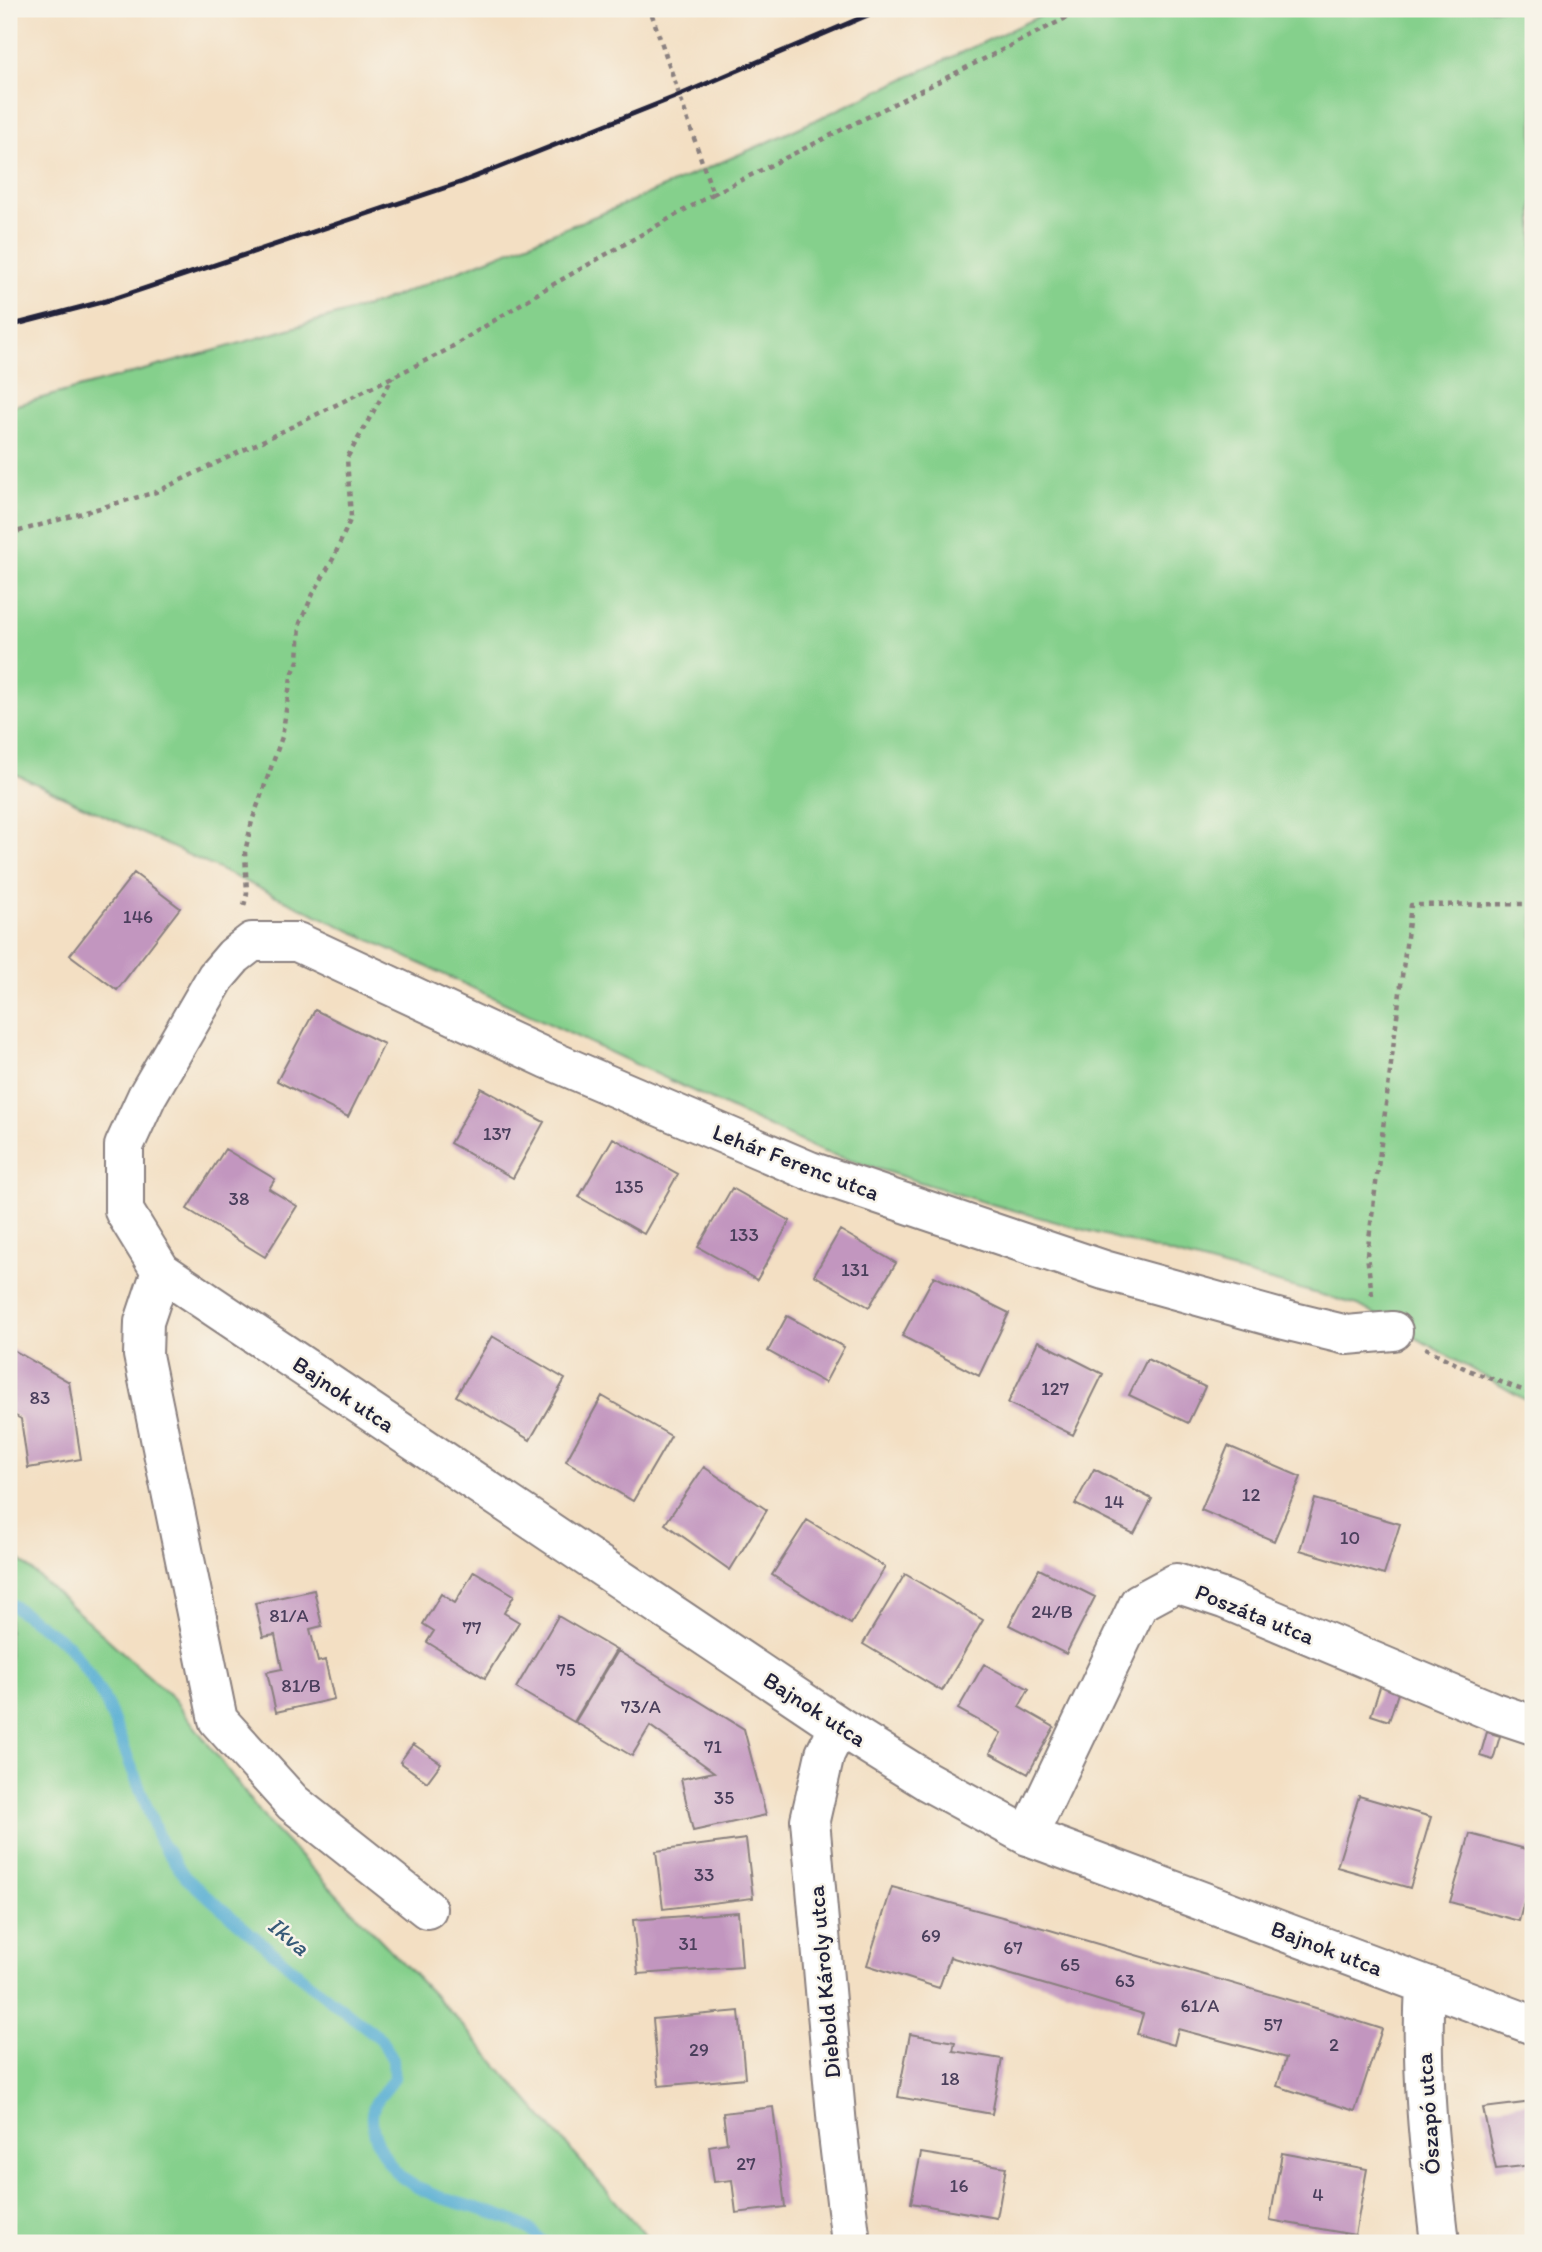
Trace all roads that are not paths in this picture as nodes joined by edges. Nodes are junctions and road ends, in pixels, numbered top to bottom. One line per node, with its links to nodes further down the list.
1 (147, 1096): 2 (street, Bajnok utca); 3 (street, Lehár Ferenc utca)
2 (161, 1271): 5 (street, Bajnok utca); 7 (street)
3 (1393, 1331)
4 (1533, 1725): 6 (street, Poszáta utca)
5 (839, 1726): 6 (street, Bajnok utca); 10 (street, Diebold Károly utca)
6 (1028, 1836): 8 (street, Bajnok utca)
7 (426, 1909)
8 (1425, 1986): 9 (street, Bajnok utca); 11 (street, Őszapó utca)
9 (1533, 2025)
10 (851, 2243)
11 (1440, 2243)

